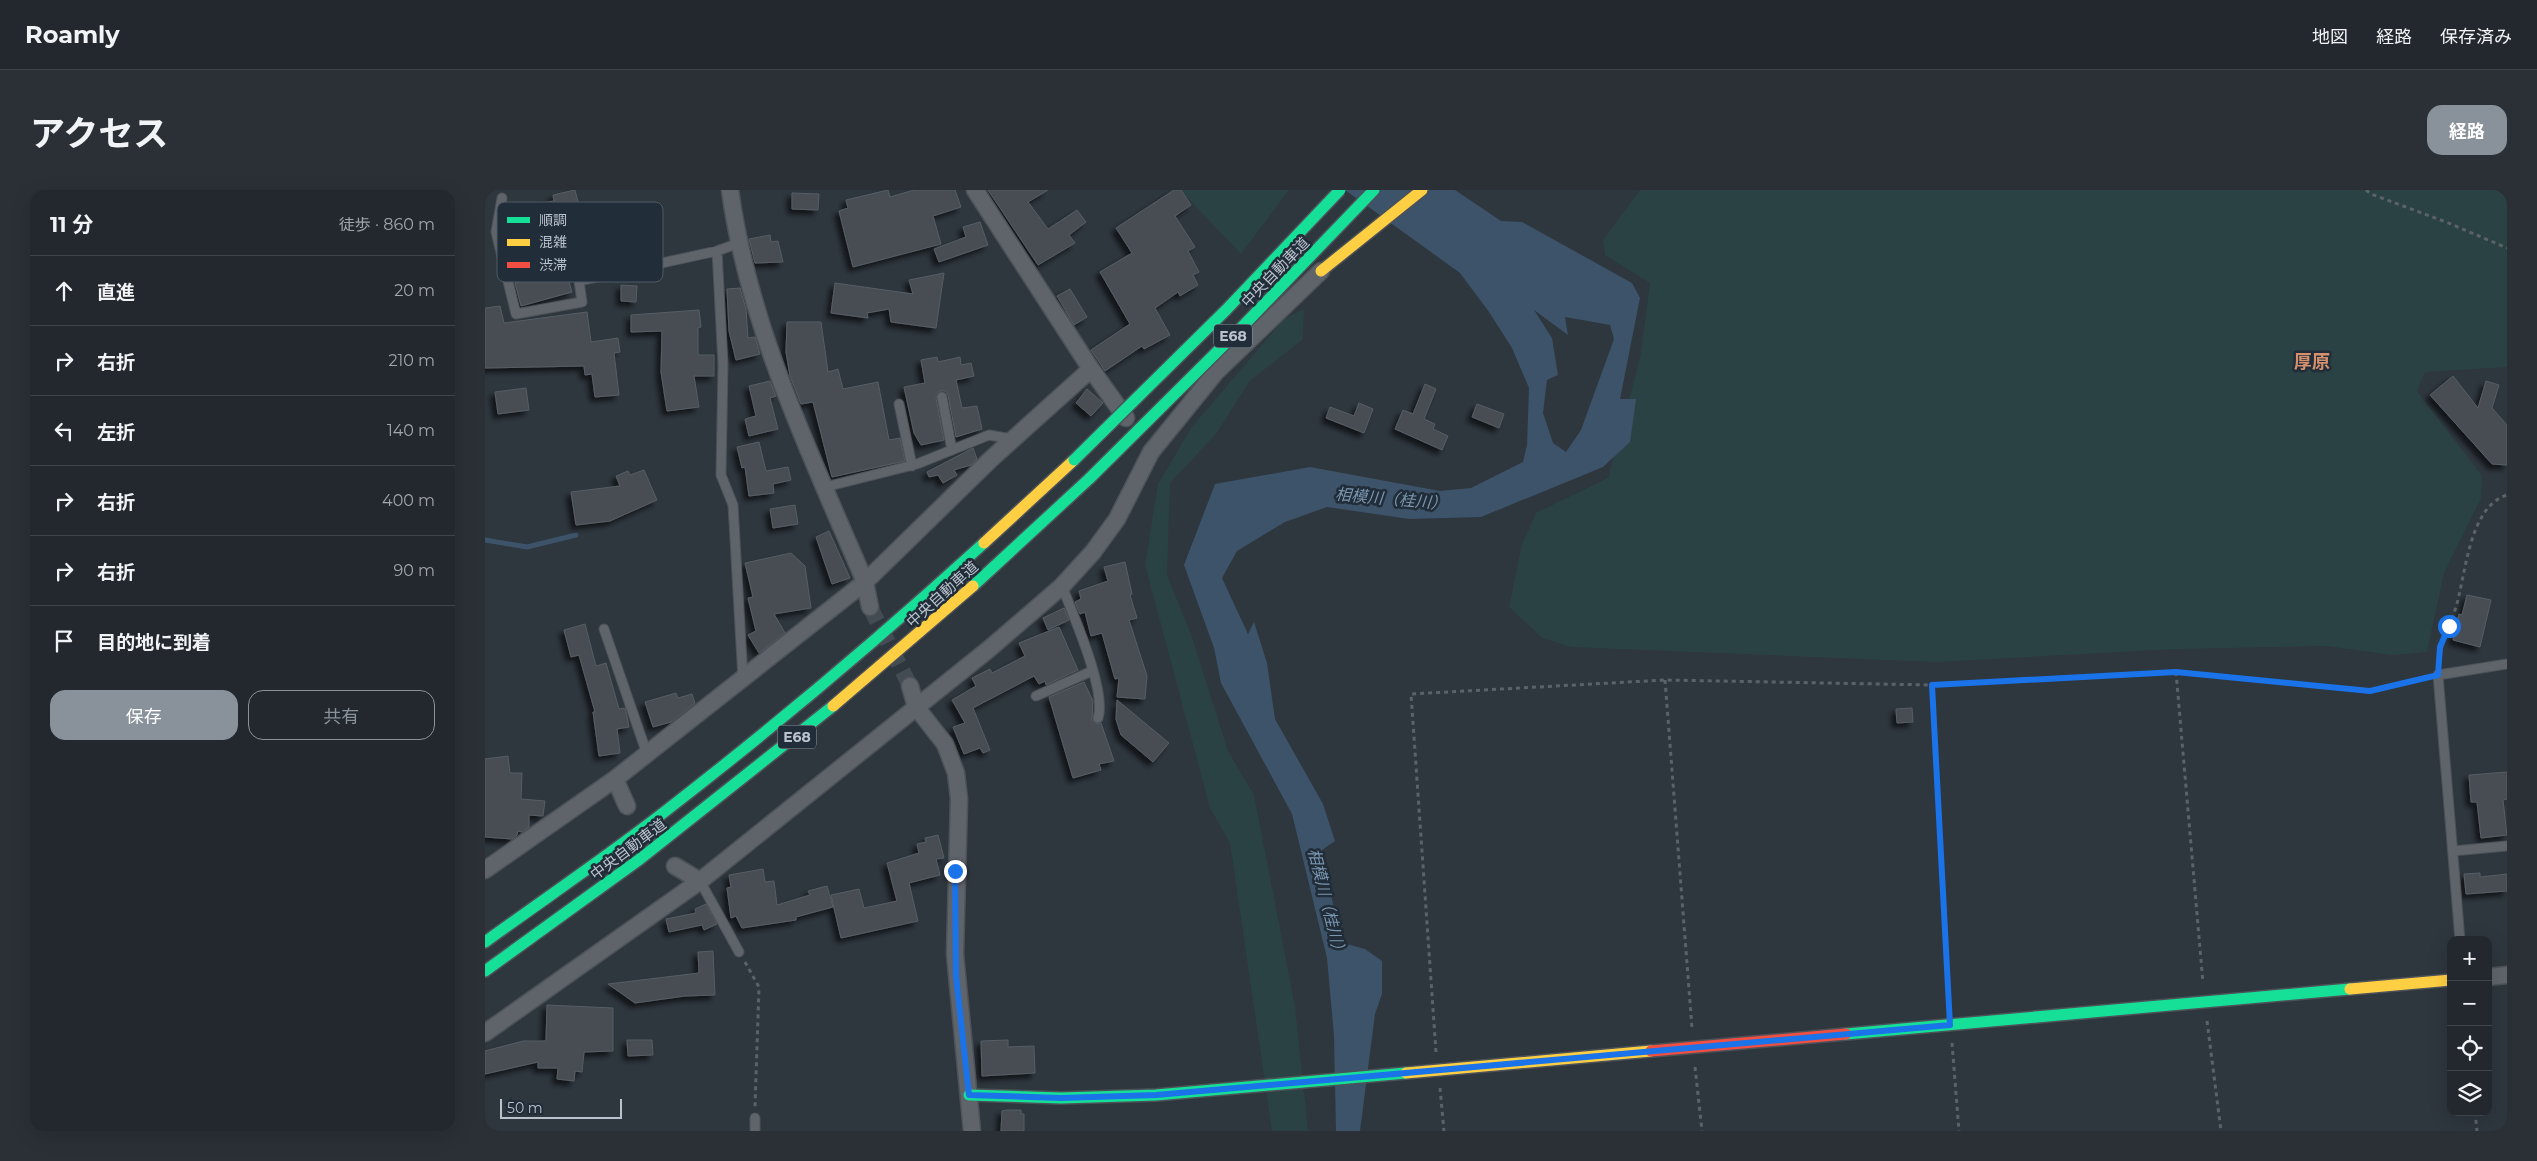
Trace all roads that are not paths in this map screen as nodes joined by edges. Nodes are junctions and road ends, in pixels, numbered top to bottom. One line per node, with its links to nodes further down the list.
1 (730, 190): 8 (street)
2 (975, 190): 14 (street)
3 (1340, 190): 43 (main road, 中央自動車道 / E68, bridge)
4 (1374, 190): 40 (main road, 中央自動車道 / E68, bridge)
5 (1422, 190): 11 (main road)
6 (502, 198): 7 (lane)
7 (501, 202)
8 (739, 242): 9 (lane); 21 (street)
9 (717, 250): 10 (lane); 28 (lane)
10 (663, 262)
11 (1321, 271): 19 (street)
12 (508, 282): 13 (lane)
13 (579, 282)
14 (1091, 369): 17 (street); 19 (street)
15 (942, 397): 18 (lane)
16 (899, 404): 20 (lane)
17 (1013, 439): 18 (lane); 22 (street)
18 (952, 450): 20 (lane)
19 (1151, 452): 23 (street)
20 (912, 466): 21 (lane)
21 (825, 487): 22 (street)
22 (865, 582): 24 (street); 28 (street)
23 (1062, 586): 27 (lane); 31 (street)
24 (870, 607)
25 (603, 629): 33 (lane)
26 (2507, 664): 37 (lane)
27 (1092, 671): 30 (lane); 32 (lane)
28 (743, 678): 33 (street)
29 (910, 686): 31 (street)
30 (1036, 696)
31 (915, 707): 41 (street); 51 (street)
32 (1098, 718)
33 (647, 754): 34 (street)
34 (615, 779): 35 (street); 39 (street)
35 (627, 806)
36 (2507, 846): 37 (lane)
37 (2453, 851): 42 (lane)
38 (675, 866): 41 (street)
39 (485, 870)
40 (618, 876): 45 (main road, 中央自動車道 / E68); 49 (main road)
41 (700, 881): 44 (lane); 50 (street)
42 (2460, 936)
43 (485, 942)
44 (739, 952)
45 (485, 971)
46 (2507, 975): 47 (street)
47 (2492, 977)
48 (2447, 980): 51 (main road)
49 (485, 981)
50 (485, 1033)
51 (969, 1095): 54 (street)
52 (755, 1118): 53 (lane)
53 (755, 1131)
54 (972, 1131)

